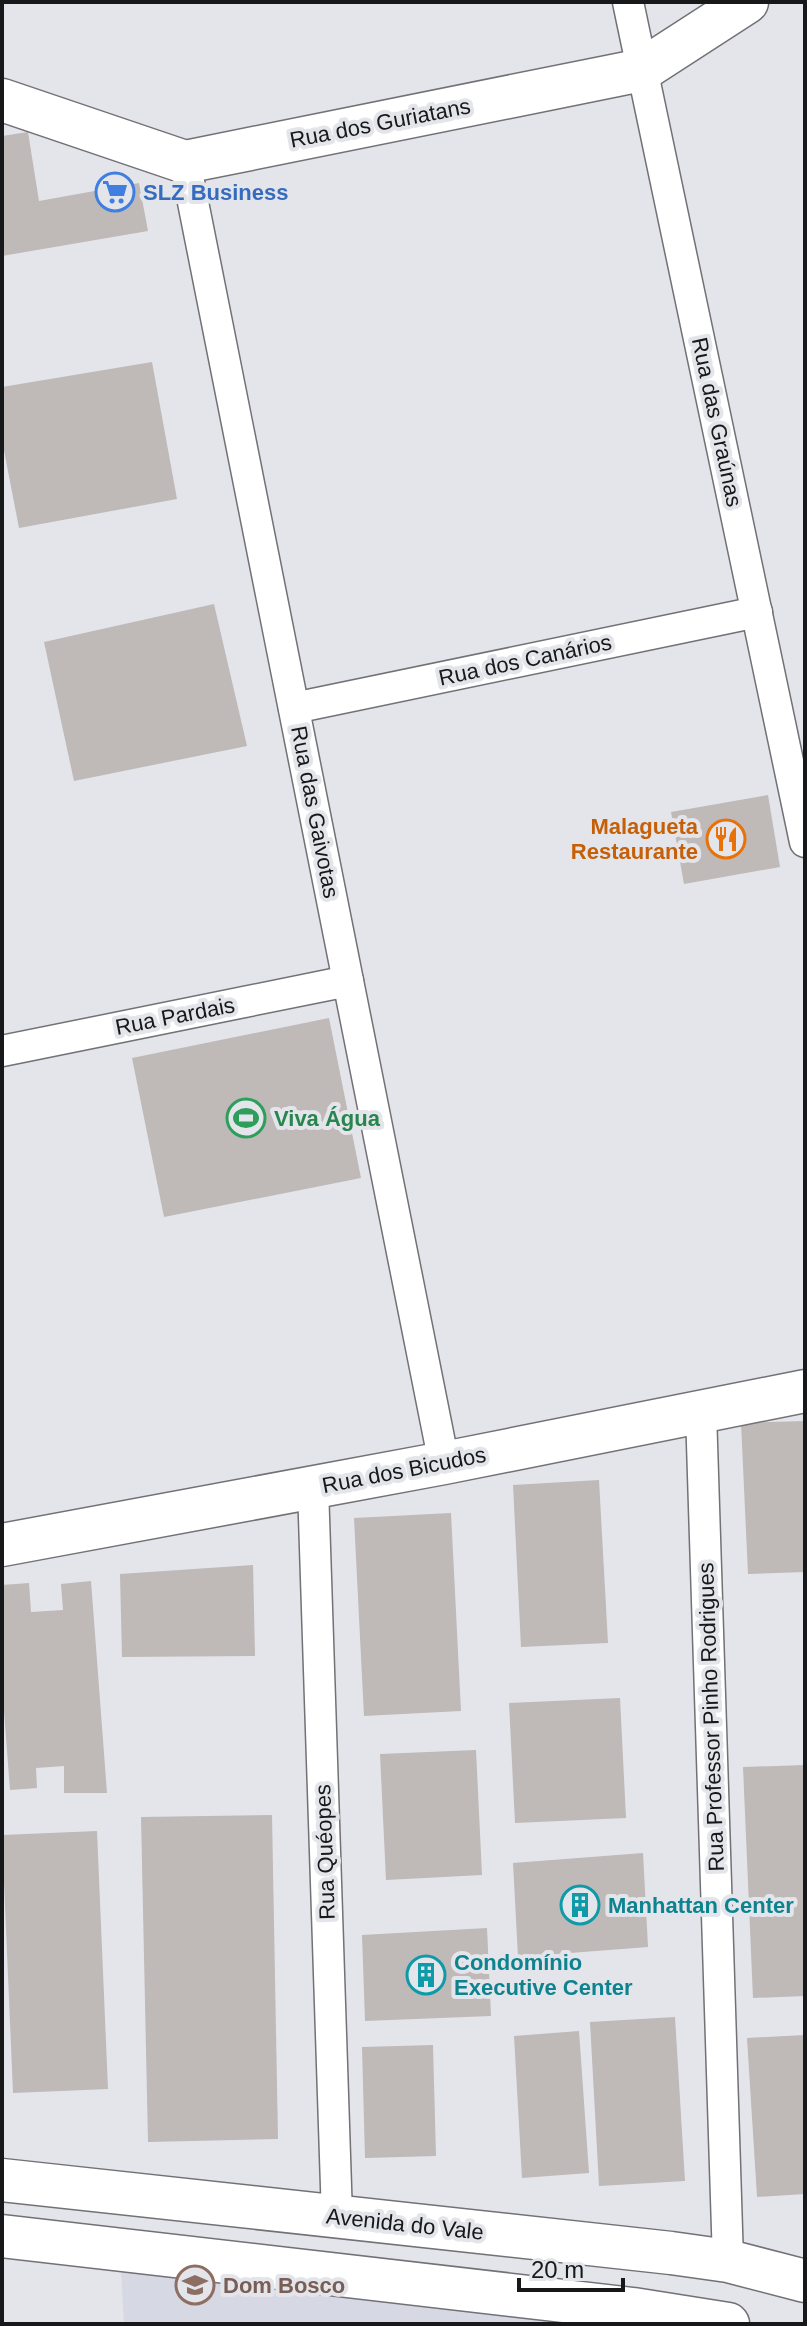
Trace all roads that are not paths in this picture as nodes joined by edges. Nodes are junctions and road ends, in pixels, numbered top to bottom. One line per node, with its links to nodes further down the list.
1 (628, 2): 3 (street, Rua das Graúnas)
2 (747, 2): 3 (main road, Rua dos Guriatans)
3 (642, 70): 5 (main road, Rua dos Guriatans); 6 (street, Rua das Graúnas)
4 (2, 100): 5 (main road)
5 (185, 162): 7 (street, Rua das Gaivotas)
6 (757, 612): 7 (street, Rua dos Canários); 8 (street, Rua das Graúnas)
7 (294, 708): 9 (street, Rua das Gaivotas)
8 (805, 842)
9 (348, 981): 10 (street, Rua Pardais); 13 (street, Rua das Gaivotas)
10 (2, 1051)
11 (805, 1391): 12 (main road, Rua dos Bicudos)
12 (701, 1412): 13 (main road, Rua dos Bicudos); 20 (street, Rua Professor Pinho Rodrigues)
13 (444, 1463): 14 (main road, Rua dos Bicudos)
14 (313, 1487): 15 (main road, Rua dos Bicudos); 17 (street, Rua Quéopes)
15 (2, 1545)
16 (2, 2180): 17 (main road, Avenida do Vale)
17 (337, 2217): 18 (main road, Avenida do Vale)
18 (451, 2229): 20 (main road, Avenida do Vale); 22 (main road)
19 (2, 2236): 22 (main road)
20 (728, 2261): 21 (main road, Avenida do Vale)
21 (805, 2281)
22 (554, 2300): 23 (main road)
23 (728, 2324)

